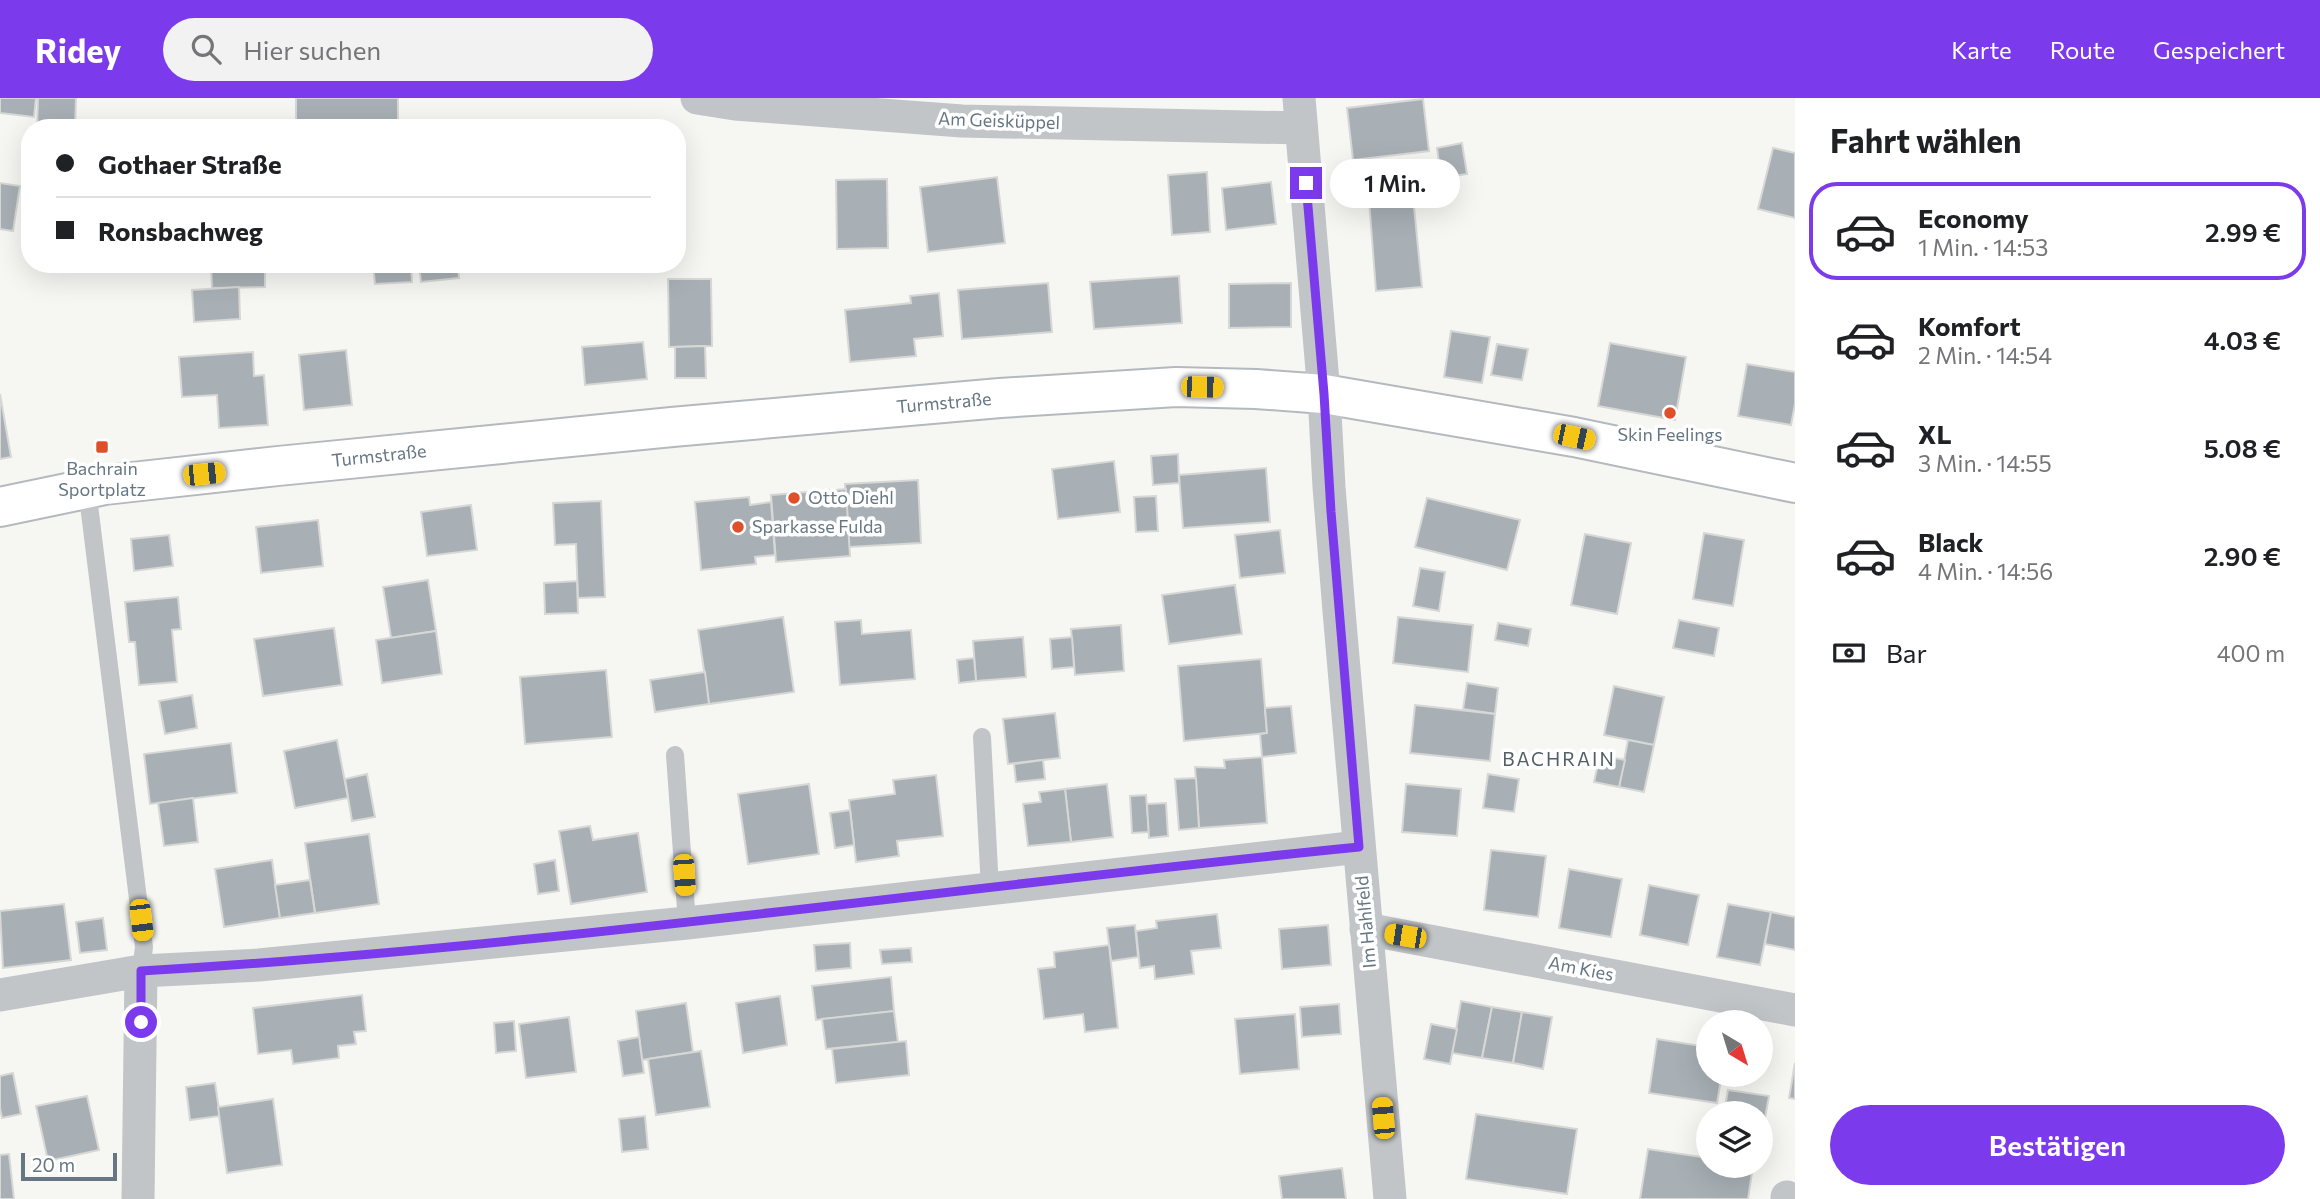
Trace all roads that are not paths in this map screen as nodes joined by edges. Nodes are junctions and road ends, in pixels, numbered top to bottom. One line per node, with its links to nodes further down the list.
1 (697, 98): 2 (street, Am Geisküppel)
2 (1300, 113): 3 (street, Im Hahlfeld)
3 (1324, 394): 4 (main road, Turmstraße); 5 (main road, Turmstraße); 9 (street, Im Hahlfeld)
4 (1795, 483)
5 (88, 489): 6 (main road, Turmstraße); 13 (lane)
6 (0, 507)
7 (982, 737): 10 (lane)
8 (675, 755): 11 (lane)
9 (1359, 847): 10 (street); 12 (street, Im Hahlfeld)
10 (990, 889): 11 (street)
11 (687, 923): 13 (street)
12 (1366, 929): 15 (street, Am Kies); 17 (street, Im Hahlfeld)
13 (141, 971): 14 (street); 16 (street)
14 (0, 995)
15 (1795, 1010)
16 (138, 1199)
17 (1390, 1199)

